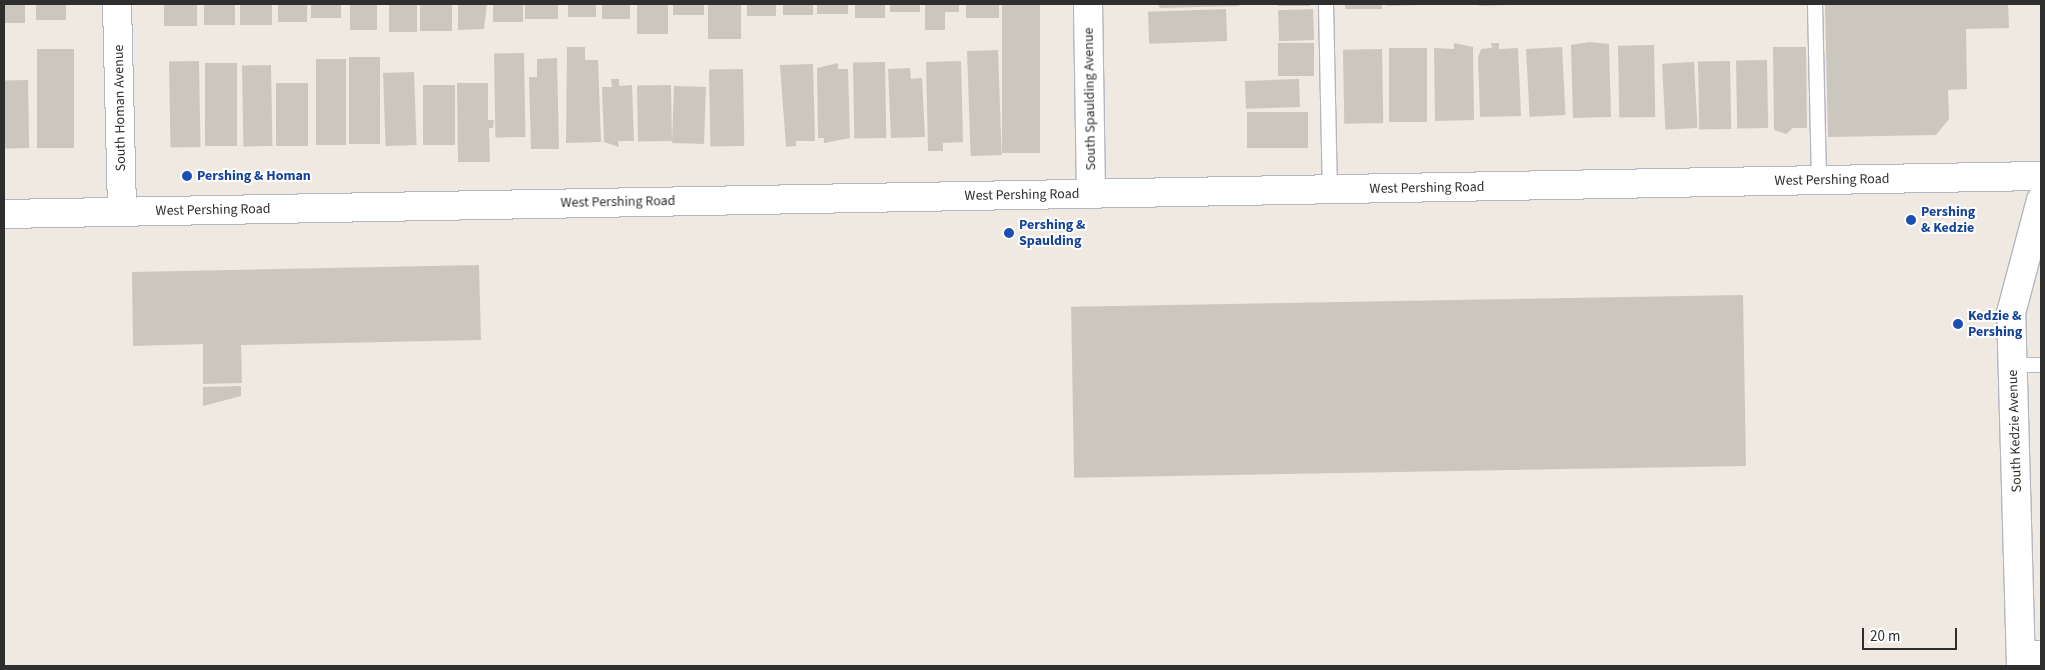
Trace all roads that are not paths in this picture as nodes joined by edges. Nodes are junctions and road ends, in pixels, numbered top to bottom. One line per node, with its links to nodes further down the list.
1 (117, 4): 10 (street, South Homan Avenue)
2 (1088, 4): 8 (street, South Spaulding Avenue)
3 (1326, 4): 7 (lane)
4 (1815, 4): 6 (lane)
5 (2041, 176): 6 (street, West Pershing Road)
6 (1819, 181): 7 (street, West Pershing Road)
7 (1330, 190): 8 (street, West Pershing Road)
8 (1092, 194): 10 (street, West Pershing Road)
9 (2041, 200): 12 (street, South Kedzie Avenue)
10 (122, 212): 11 (street, West Pershing Road)
11 (4, 214)
12 (2013, 365): 13 (lane); 14 (street, South Kedzie Avenue)
13 (2041, 365)
14 (2028, 659)

